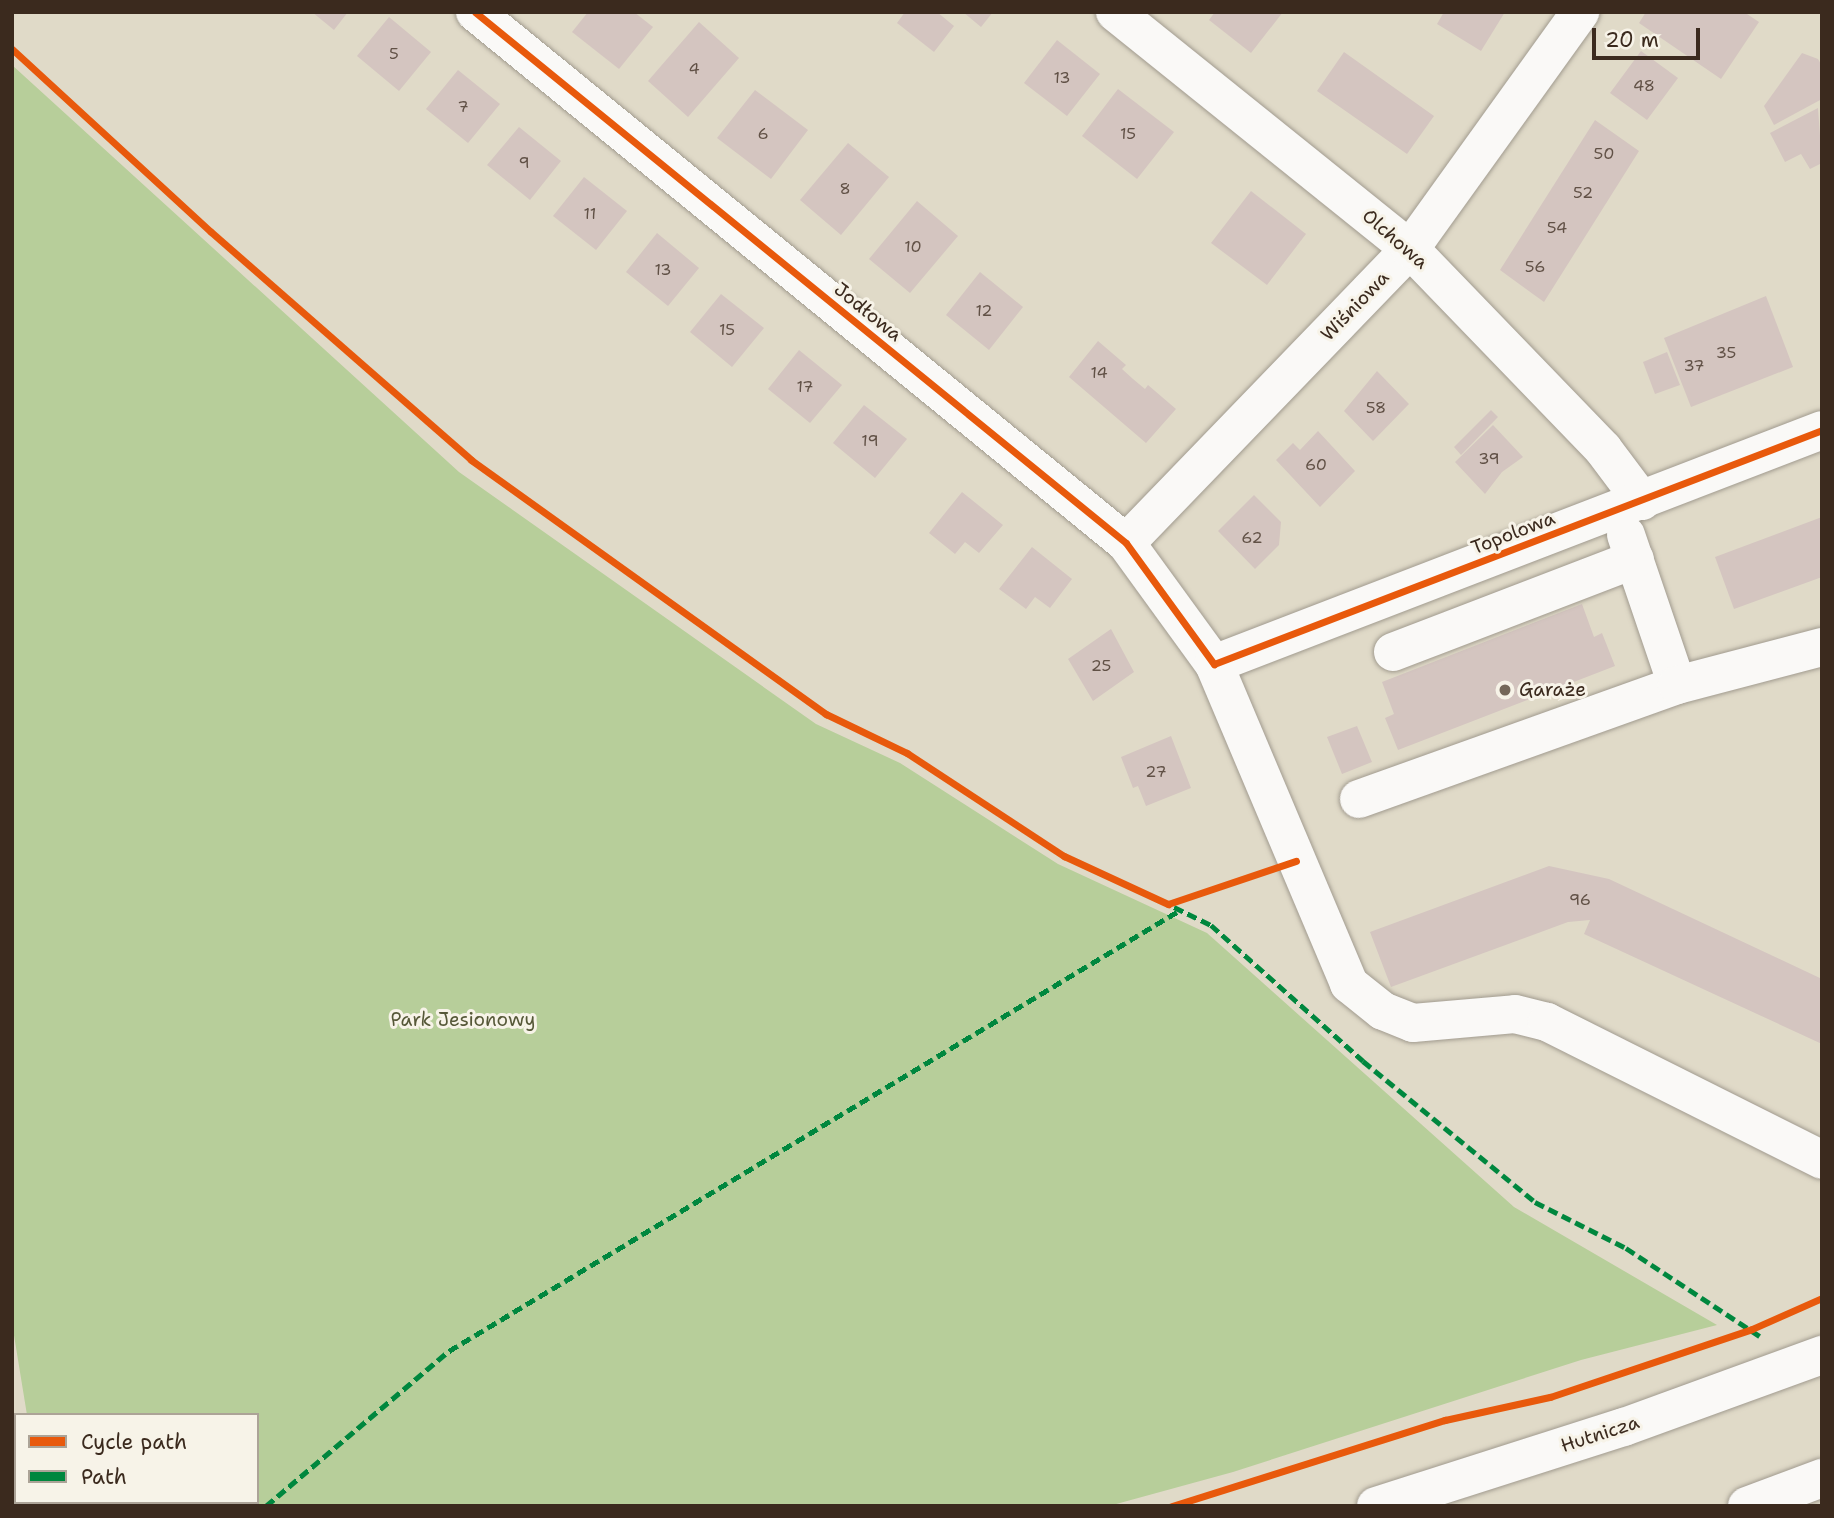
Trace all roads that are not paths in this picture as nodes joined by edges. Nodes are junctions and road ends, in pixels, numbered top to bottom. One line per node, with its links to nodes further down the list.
1 (475, 12): 7 (street, Jodłowa)
2 (1115, 12): 4 (street, Olchowa)
3 (1580, 12): 4 (street, Wiśniowa)
4 (1410, 249): 6 (street, Olchowa); 7 (street, Wiśniowa)
5 (1822, 430): 6 (street, Topolowa)
6 (1629, 506): 8 (street); 11 (street, Topolowa)
7 (1126, 543): 11 (street, Jodłowa)
8 (1634, 559): 10 (street); 12 (street)
9 (1822, 647): 12 (street)
10 (1393, 652)
11 (1214, 664): 14 (street, Jodłowa)
12 (1678, 685): 13 (street)
13 (1359, 799)
14 (1822, 1160)
15 (1822, 1355): 17 (street, Hutnicza)
16 (1822, 1478): 18 (street)
17 (1376, 1506)
18 (1747, 1506)

